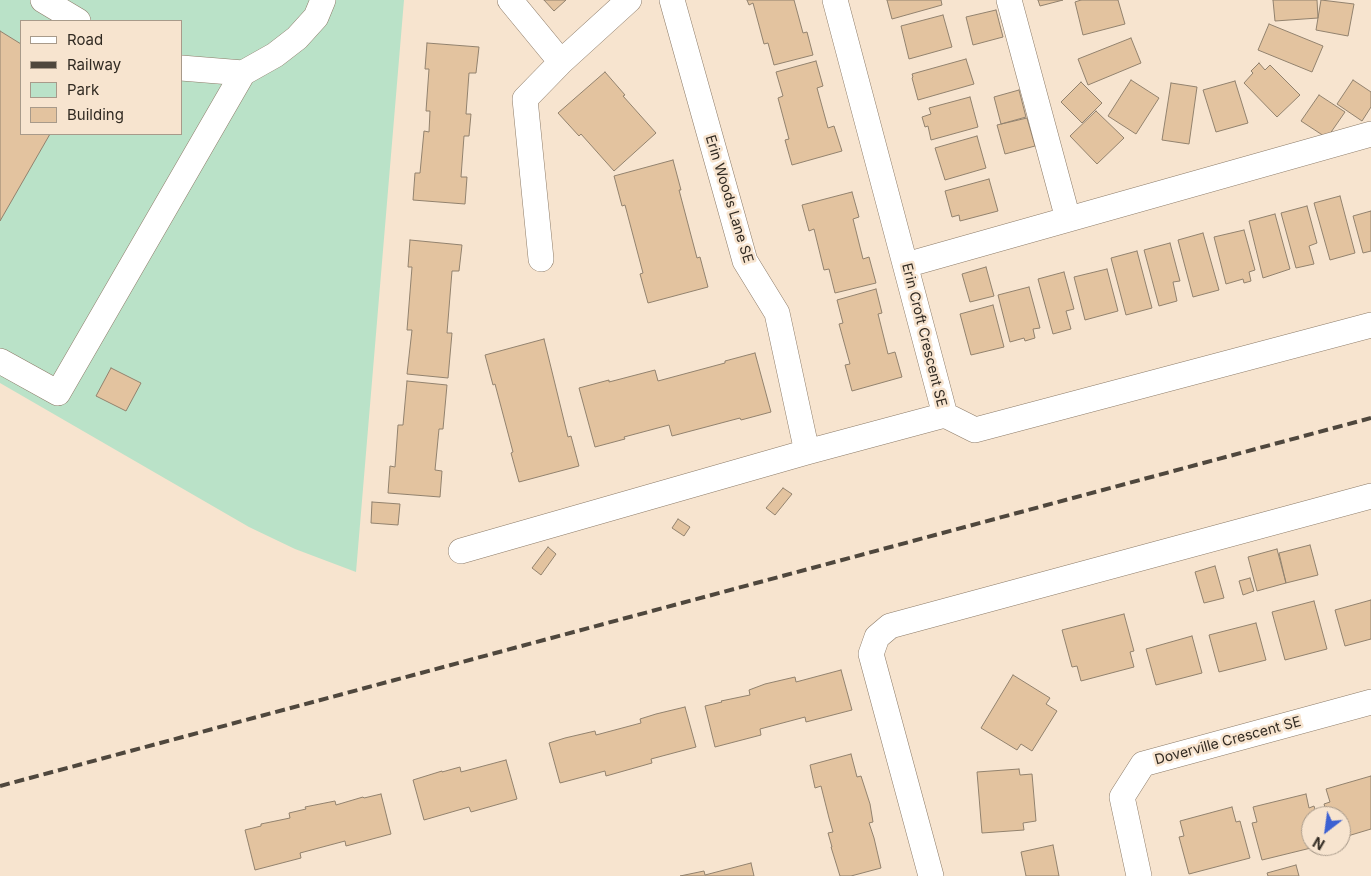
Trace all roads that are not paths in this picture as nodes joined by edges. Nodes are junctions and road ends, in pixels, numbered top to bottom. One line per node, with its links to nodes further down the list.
1 (43, 0): 8 (street)
2 (323, 0): 11 (street)
3 (510, 0): 9 (street)
4 (629, 0): 9 (street)
5 (672, 0): 19 (street, Erin Woods Lane SE)
6 (835, 0): 15 (street, Erin Croft Crescent SE)
7 (1009, 0): 13 (street)
8 (76, 20)
9 (560, 62): 14 (street)
10 (182, 68): 11 (street)
11 (243, 73): 17 (street)
12 (1371, 134): 13 (street)
13 (1068, 219): 15 (street)
14 (541, 259)
15 (906, 265): 18 (street, Erin Croft Crescent SE)
16 (1371, 325): 18 (street, Erin Croft Crescent SE)
17 (0, 361)
18 (945, 415): 19 (street)
19 (807, 452): 21 (street)
20 (1371, 496): 23 (street)
21 (461, 551)
22 (1371, 702): 24 (street, Doverville Crescent SE)
23 (931, 876)
24 (1139, 876)

